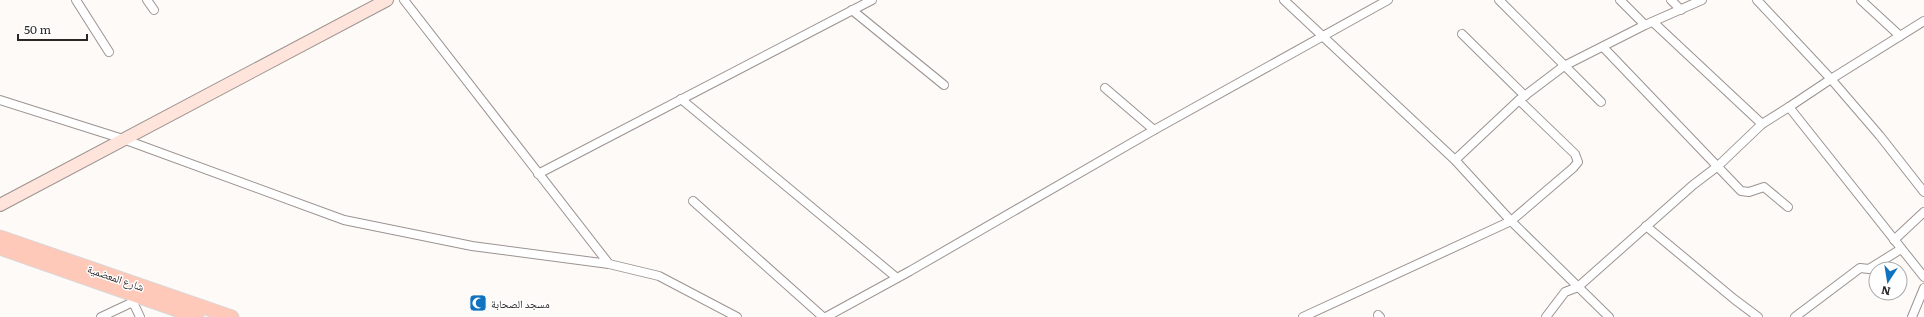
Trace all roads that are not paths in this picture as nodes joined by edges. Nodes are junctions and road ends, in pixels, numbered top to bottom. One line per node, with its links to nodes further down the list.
1 (76, 0): 23 (street)
2 (147, 0): 14 (street)
3 (387, 0): 35 (main road)
4 (404, 0): 38 (street)
5 (872, 0): 15 (street)
6 (1284, 0): 20 (street)
7 (1388, 0): 20 (street)
8 (1499, 0): 24 (street)
9 (1620, 0): 18 (street)
10 (1671, 0): 16 (street)
11 (1702, 0): 16 (street)
12 (1757, 0): 25 (street)
13 (1861, 0): 21 (street)
14 (154, 10)
15 (852, 10): 26 (street); 29 (street)
16 (1681, 10): 18 (street)
17 (1924, 21): 21 (street)
18 (1649, 24): 22 (street); 33 (street)
19 (1462, 34): 28 (street)
20 (1323, 36): 34 (street); 36 (street)
21 (1900, 36): 25 (street)
22 (1603, 47): 24 (street); 37 (street)
23 (109, 52)
24 (1564, 66): 28 (street); 31 (street)
25 (1831, 79): 32 (street); 39 (street)
26 (944, 85)
27 (1105, 88): 34 (street)
28 (1522, 98): 36 (street); 44 (street)
29 (681, 99): 38 (street); 52 (street)
30 (0, 100): 35 (street)
31 (1601, 102)
32 (1789, 107): 33 (street); 47 (street)
33 (1762, 124): 37 (street)
34 (1154, 130): 52 (street)
35 (123, 139): 41 (main road); 50 (street)
36 (1454, 160): 44 (street)
37 (1718, 166): 42 (street); 45 (street)
38 (538, 174): 50 (street)
39 (1924, 192)
40 (693, 201): 61 (street)
41 (0, 205)
42 (1788, 208)
43 (1924, 212): 47 (street)
44 (1511, 221): 53 (street); 62 (street)
45 (1646, 226): 53 (street); 65 (street)
46 (0, 237): 55 (main road, شارع المعضمية)
47 (1894, 240): 49 (street)
48 (0, 248): 55 (main road, شارع المعضمية)
49 (1901, 249): 51 (street); 66 (street)
50 (609, 264): 60 (street)
51 (1924, 277)
52 (897, 278): 61 (street)
53 (1578, 287): 63 (street); 64 (street)
54 (1924, 288): 67 (street)
55 (133, 293): 56 (street); 57 (street); 58 (main road, شارع المعضمية); 59 (main road, شارع المعضمية)
56 (101, 317)
57 (140, 317)
58 (198, 317)
59 (232, 317)
60 (738, 317)
61 (824, 317)
62 (1303, 317)
63 (1546, 317)
64 (1610, 317)
65 (1758, 317)
66 (1795, 317)
67 (1912, 317)

